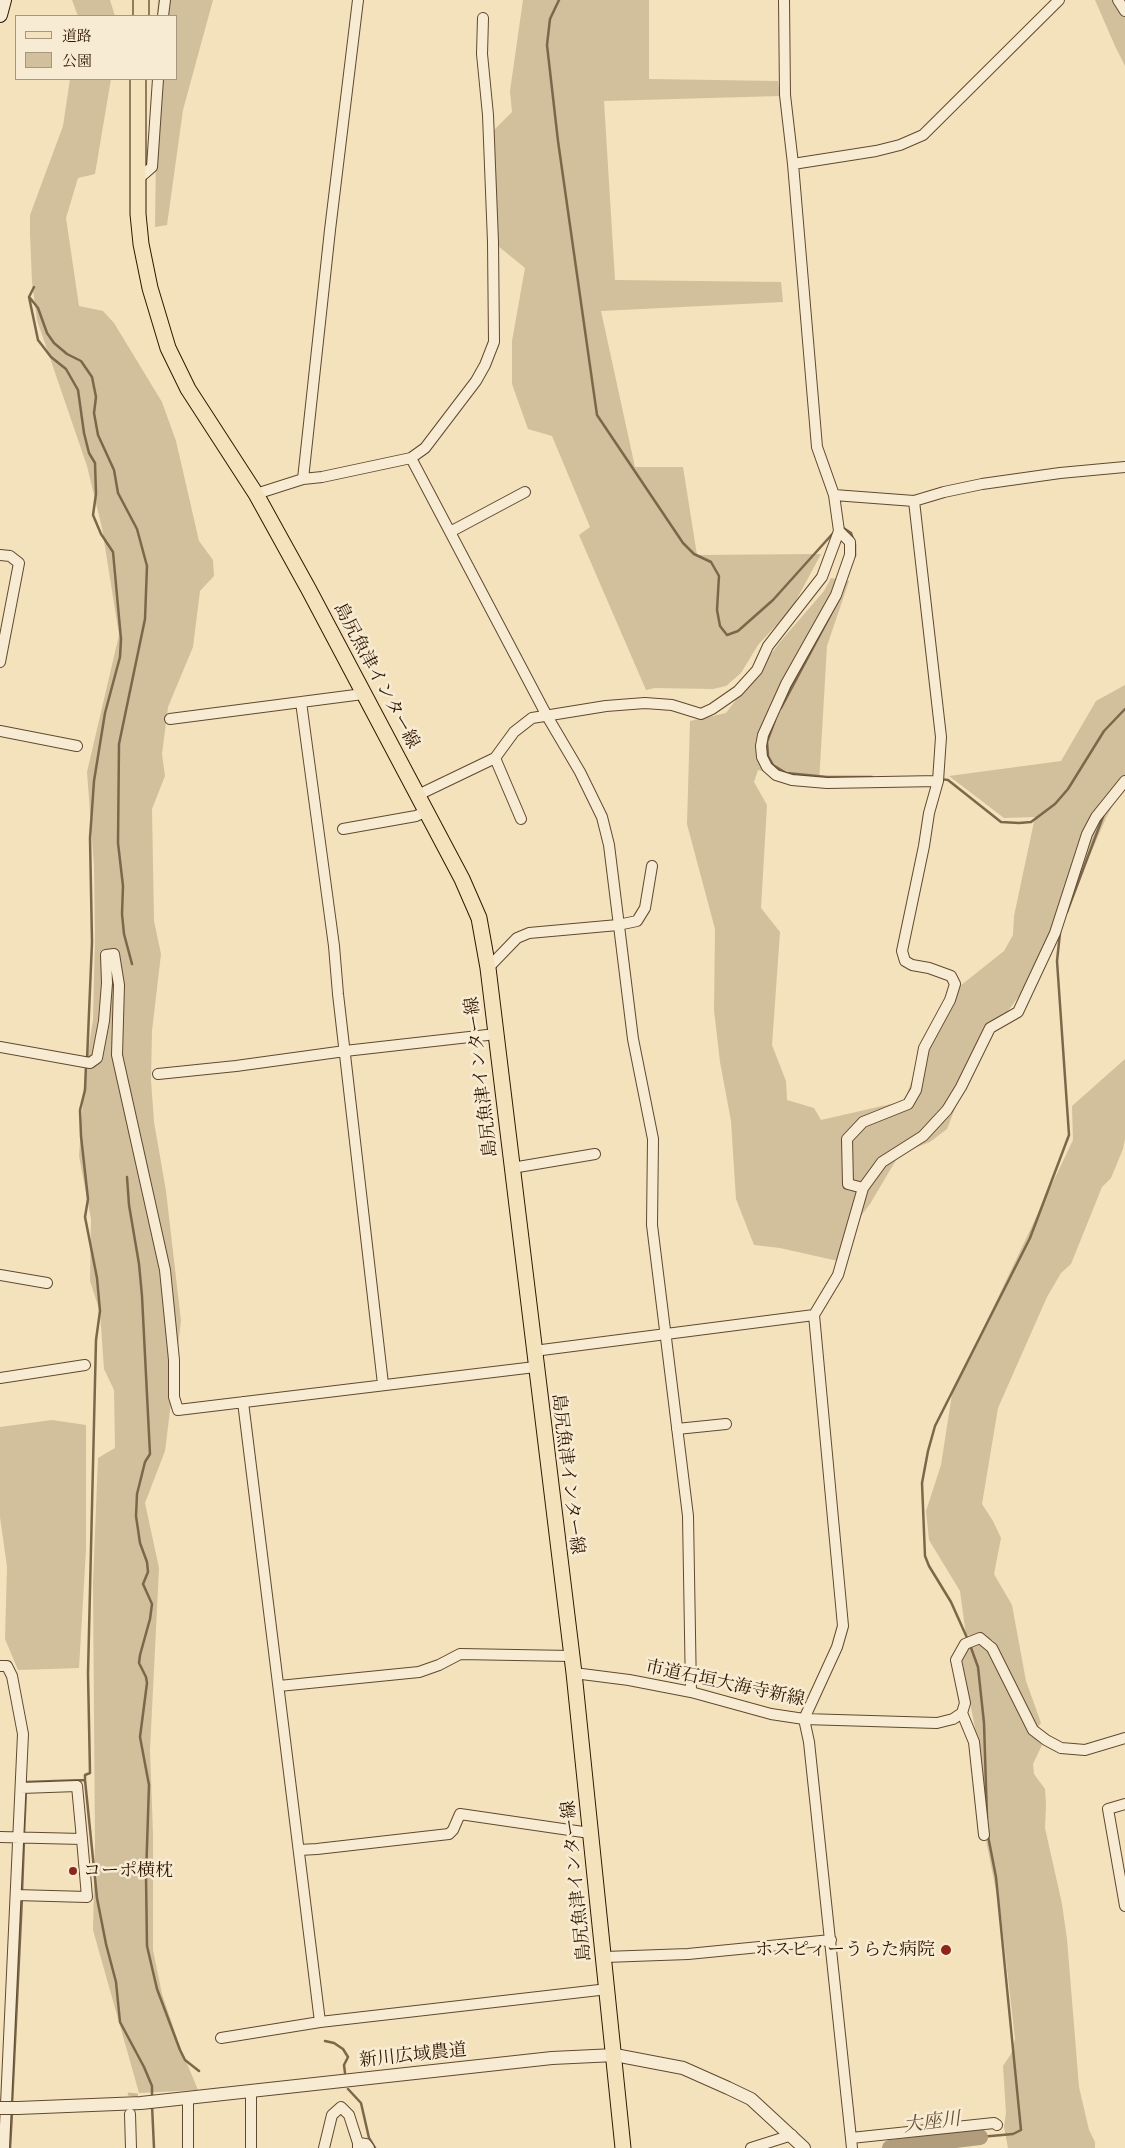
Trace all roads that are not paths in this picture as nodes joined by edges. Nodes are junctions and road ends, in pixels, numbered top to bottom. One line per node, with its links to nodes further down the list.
1 (4, 0): 9 (main road)
2 (141, 0): 10 (main road)
3 (165, 0): 11 (street)
4 (358, 0): 19 (street)
5 (784, 0): 15 (street)
6 (1059, 0): 15 (street)
7 (1118, 0): 8 (street)
8 (1125, 11)
9 (0, 14)
10 (141, 15)
11 (163, 15)
12 (483, 18): 17 (street)
13 (138, 80): 16 (main road, 島尻魚津インター線)
14 (158, 80): 16 (street)
15 (793, 164): 22 (street)
16 (137, 180): 21 (main road, 島尻魚津インター線)
17 (411, 458): 19 (street); 25 (street)
18 (1125, 467): 23 (street)
19 (303, 480): 21 (street)
20 (525, 492): 25 (street)
21 (256, 494): 28 (main road, 島尻魚津インター線)
22 (834, 495): 23 (street); 24 (street)
23 (914, 500): 35 (street)
24 (839, 531): 30 (street); 35 (street)
25 (450, 532): 30 (street)
26 (0, 554): 27 (street)
27 (0, 662)
28 (363, 694): 29 (street); 37 (main road, 島尻魚津インター線)
29 (301, 702): 31 (street); 46 (street)
30 (547, 716): 34 (street); 42 (street)
31 (170, 719)
32 (0, 731): 33 (street)
33 (77, 746)
34 (495, 758): 37 (street); 39 (street)
35 (938, 781): 50 (street)
36 (1125, 781): 50 (street)
37 (418, 795): 38 (main road, 島尻魚津インター線)
38 (426, 812): 40 (street); 43 (main road, 島尻魚津インター線)
39 (522, 819)
40 (344, 828)
41 (652, 866): 42 (street)
42 (618, 925): 43 (street); 54 (street)
43 (488, 968): 44 (main road, 島尻魚津インター線)
44 (496, 1034): 46 (street); 49 (main road, 島尻魚津インター線)
45 (0, 1047): 60 (street)
46 (345, 1051): 47 (street); 59 (street)
47 (158, 1074)
48 (595, 1154): 49 (street)
49 (512, 1168): 55 (main road, 島尻魚津インター線)
50 (864, 1188): 53 (street)
51 (0, 1275): 52 (street)
52 (47, 1283)
53 (814, 1315): 54 (street); 69 (street)
54 (665, 1334): 55 (street); 62 (street)
55 (534, 1350): 57 (main road, 島尻魚津インター線)
56 (85, 1365): 58 (street)
57 (535, 1367): 59 (street); 63 (main road, 島尻魚津インター線)
58 (0, 1378)
59 (383, 1384): 60 (street)
60 (243, 1402): 66 (street)
61 (726, 1424): 62 (street)
62 (677, 1429): 67 (street)
63 (571, 1656): 65 (main road, 島尻魚津インター線); 66 (street)
64 (0, 1666): 71 (street)
65 (574, 1673): 67 (street, 市道石垣大海寺新線); 73 (main road, 島尻魚津インター線)
66 (279, 1686): 78 (street)
67 (691, 1692): 69 (street, 市道石垣大海寺新線)
68 (962, 1713): 69 (street, 市道石垣大海寺新線); 70 (street); 74 (street)
69 (804, 1719): 81 (street)
70 (1125, 1738)
71 (25, 1787): 75 (street); 77 (street)
72 (1125, 1804): 80 (street)
73 (590, 1833): 78 (street); 82 (main road, 島尻魚津インター線)
74 (984, 1835)
75 (21, 1836): 76 (street); 77 (street); 79 (street)
76 (0, 1838)
77 (82, 1839): 79 (street)
78 (299, 1850): 84 (street)
79 (19, 1895): 86 (street)
80 (1125, 1906)
81 (831, 1940): 82 (street); 94 (street)
82 (605, 1957): 83 (main road, 島尻魚津インター線)
83 (608, 1989): 84 (street); 87 (main road, 島尻魚津インター線)
84 (320, 2022): 85 (street)
85 (221, 2038)
86 (4, 2042): 97 (street)
87 (615, 2055): 88 (street, 新川広域農道); 93 (street, 新川広域農道); 103 (main road, 島尻魚津インター線)
88 (251, 2092): 89 (street, 新川広域農道); 100 (street)
89 (188, 2099): 90 (street, 新川広域農道, bridge); 99 (street)
90 (0, 2108)
91 (130, 2114): 98 (street)
92 (997, 2126): 94 (street)
93 (792, 2135): 96 (street, 新川広域農道); 104 (street)
94 (851, 2142)
95 (358, 2145): 101 (street); 102 (street)
96 (803, 2147)
97 (4, 2148)
98 (131, 2148)
99 (188, 2148)
100 (251, 2148)
101 (324, 2148)
102 (369, 2148)
103 (623, 2148)
104 (751, 2148)

